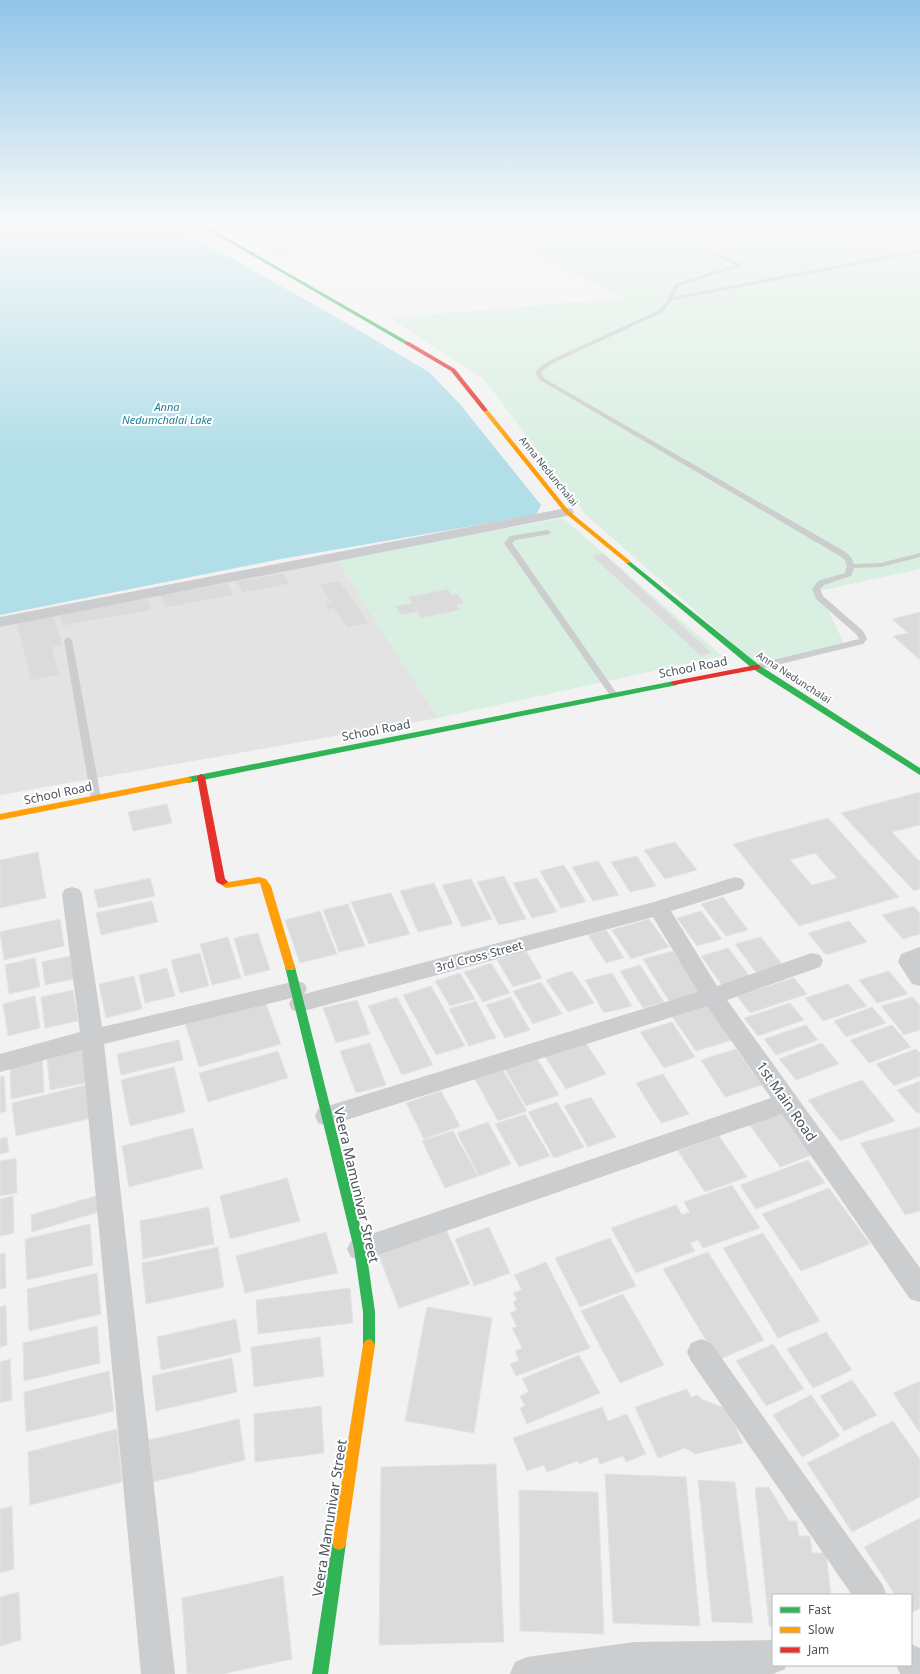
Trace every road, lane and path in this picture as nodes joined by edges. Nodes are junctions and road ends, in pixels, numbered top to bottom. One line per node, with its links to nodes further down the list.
1 (334, 301): 3 (street, Anna Nedunchalai)
2 (669, 301): 6 (lane)
3 (567, 512): 7 (street); 9 (street, Anna Nedunchalai)
4 (547, 532): 10 (lane)
5 (920, 555): 6 (lane)
6 (851, 566): 9 (lane)
7 (0, 622)
8 (68, 640): 13 (lane)
9 (756, 667): 10 (street, School Road); 11 (street, Anna Nedunchalai)
10 (614, 695): 12 (street, School Road)
11 (920, 772)
12 (200, 777): 13 (street, School Road); 21 (street, Veera Mamunivar Street)
13 (96, 798): 14 (street, School Road)
14 (0, 817)
15 (735, 884): 17 (street, 3rd Cross Street)
16 (72, 894): 23 (street)
17 (658, 908): 21 (street, 3rd Cross Street); 22 (street, 1st Main Road)
18 (920, 955): 20 (street)
19 (812, 961): 22 (street)
20 (920, 978)
21 (298, 996): 23 (street, 3rd Cross Street); 26 (street, Veera Mamunivar Street)
22 (712, 996): 25 (street, 1st Main Road); 26 (street)
23 (92, 1038): 24 (street, 3rd Cross Street); 34 (street)
24 (0, 1062)
25 (788, 1102): 27 (street); 28 (street, 1st Main Road)
26 (327, 1116): 27 (street, Veera Mamunivar Street)
27 (360, 1249): 35 (street, Veera Mamunivar Street)
28 (920, 1290)
29 (701, 1352): 30 (street)
30 (870, 1594)
31 (772, 1657): 33 (street)
32 (912, 1663): 37 (street)
33 (636, 1667): 36 (street)
34 (158, 1674)
35 (320, 1674)
36 (526, 1674)
37 (919, 1674)

